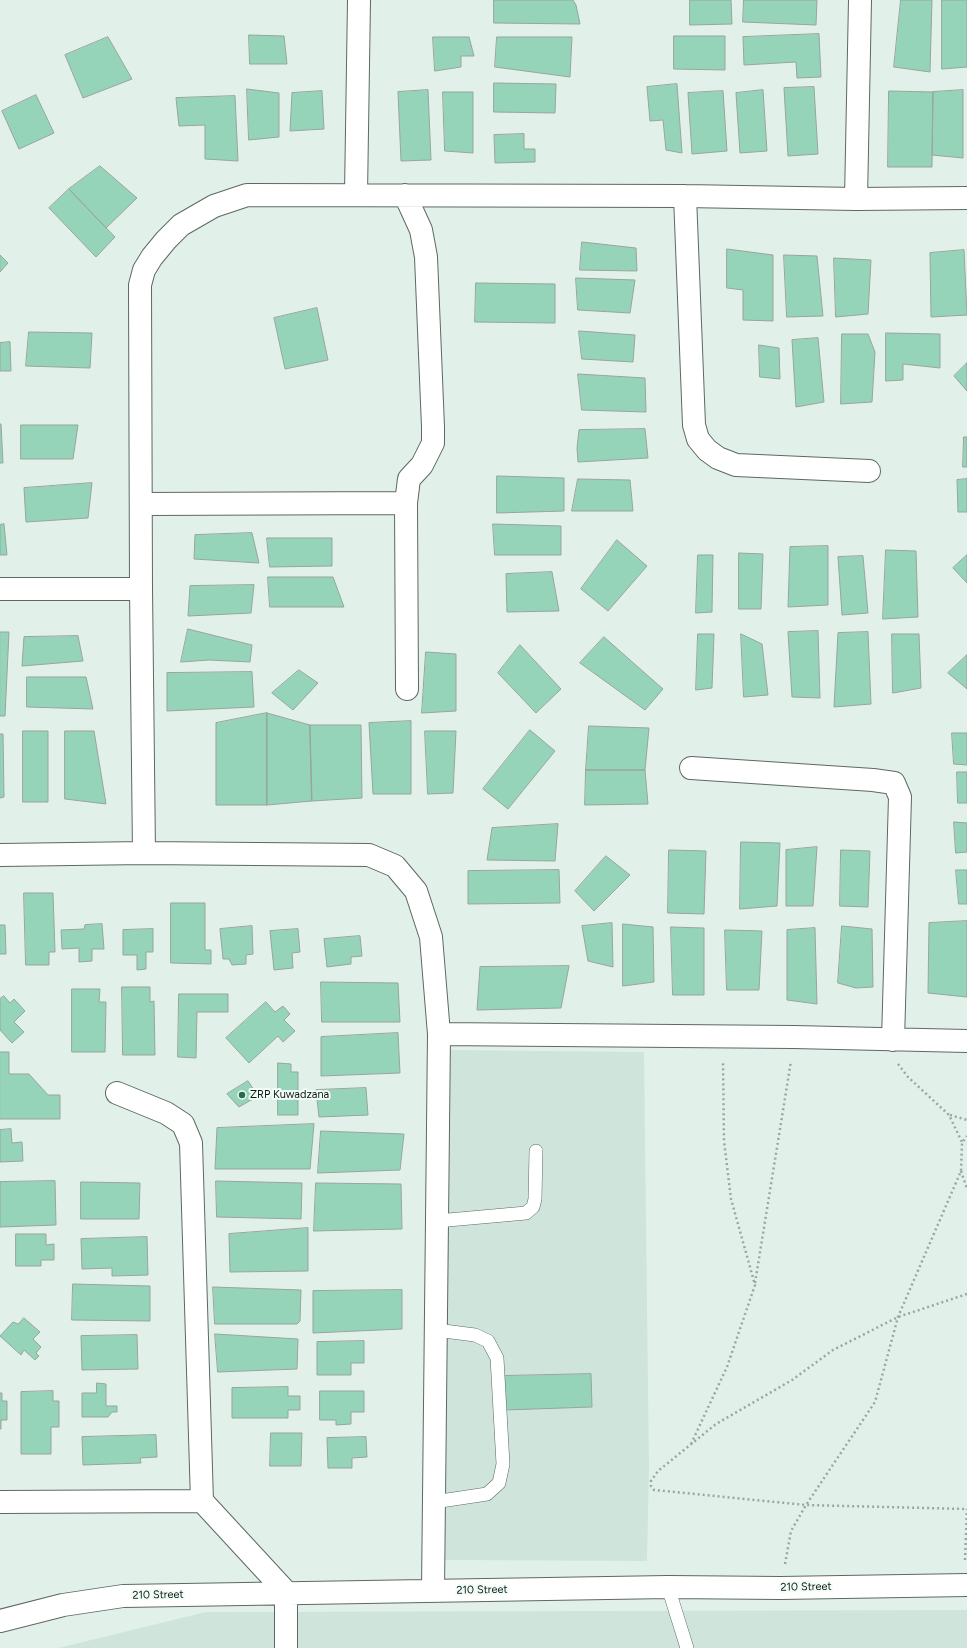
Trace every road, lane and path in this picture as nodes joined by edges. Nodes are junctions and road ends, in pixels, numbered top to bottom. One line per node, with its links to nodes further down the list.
1 (359, 0): 3 (street)
2 (860, 0): 7 (street)
3 (356, 195): 4 (street); 10 (street)
4 (405, 195): 5 (street); 9 (street)
5 (685, 196): 7 (street); 8 (street)
6 (967, 198): 7 (street)
7 (856, 199)
8 (869, 471)
9 (406, 503): 10 (street); 13 (street)
10 (141, 504): 12 (street)
11 (0, 589): 12 (street)
12 (141, 589): 15 (street)
13 (407, 689)
14 (692, 768): 20 (street)
15 (144, 853): 16 (street); 17 (street)
16 (0, 855)
17 (439, 1034): 18 (street); 30 (street)
18 (722, 1037): 19 (street); 31 (path)
19 (794, 1037): 20 (street); 31 (path)
20 (893, 1040): 21 (street); 23 (path)
21 (967, 1041)
22 (117, 1093): 36 (street)
23 (949, 1115): 24 (path); 26 (path)
24 (967, 1120)
25 (967, 1136): 26 (path)
26 (962, 1143): 28 (path)
27 (536, 1151): 30 (lane)
28 (961, 1171): 29 (path); 33 (path)
29 (967, 1189)
30 (437, 1221): 34 (street)
31 (755, 1285): 35 (path)
32 (967, 1294): 33 (path)
33 (898, 1317): 35 (path); 39 (path)
34 (436, 1330): 38 (street); 38 (lane)
35 (691, 1444): 39 (path)
36 (202, 1501): 37 (street); 45 (street)
37 (0, 1502)
38 (434, 1502): 44 (street)
39 (806, 1505): 40 (path); 43 (path)
40 (967, 1509): 41 (path)
41 (966, 1585): 43 (street, 210 Street)
42 (668, 1587): 43 (street, 210 Street); 44 (street, 210 Street); 48 (lane)
43 (780, 1588)
44 (432, 1590): 45 (street, 210 Street)
45 (286, 1592): 46 (street, 210 Street); 47 (street)
46 (0, 1621)
47 (286, 1648)
48 (686, 1648)

